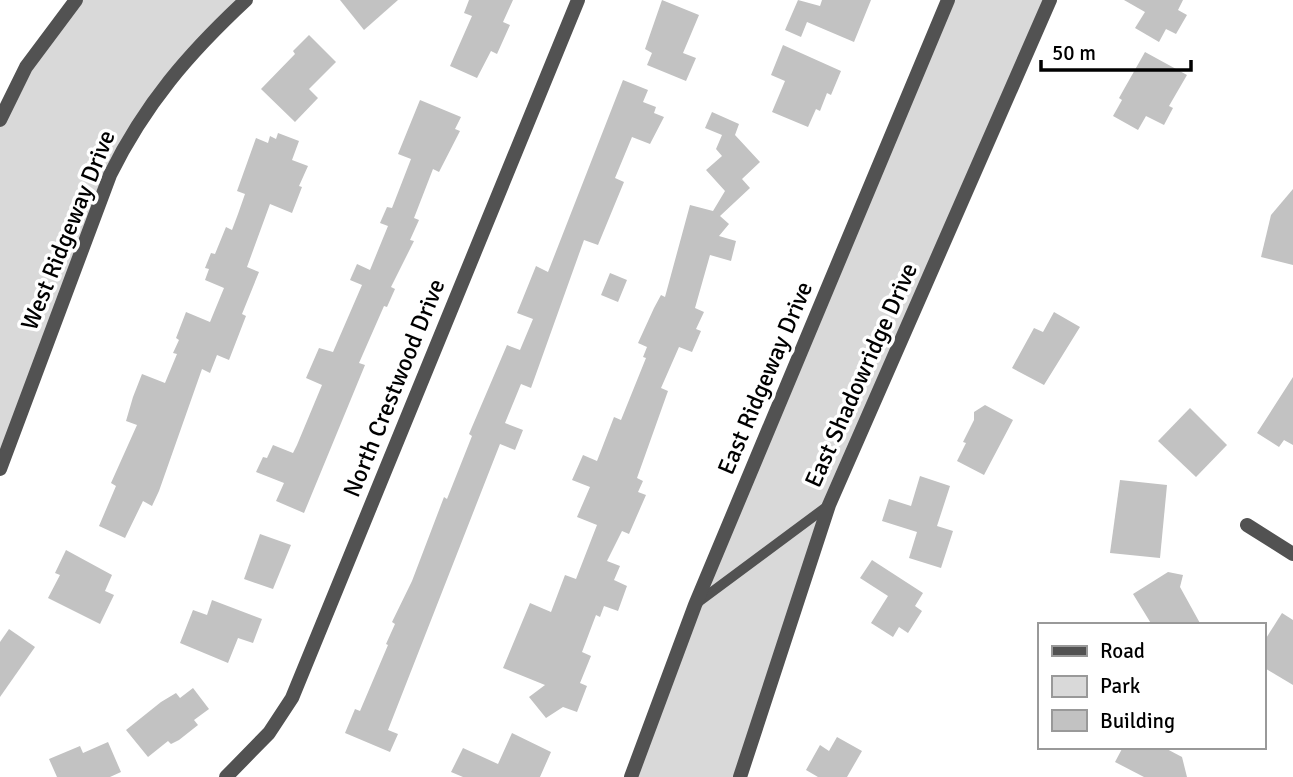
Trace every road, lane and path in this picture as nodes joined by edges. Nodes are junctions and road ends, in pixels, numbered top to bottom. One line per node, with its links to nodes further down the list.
1 (76, 0): 6 (street)
2 (246, 0): 7 (street, West Ridgeway Drive)
3 (578, 0): 12 (street, North Crestwood Drive)
4 (948, 0): 11 (street, East Ridgeway Drive)
5 (1049, 0): 8 (street, East Shadowridge Drive)
6 (0, 120)
7 (0, 469)
8 (829, 505): 11 (lane); 14 (street, East Shadowridge Drive)
9 (1247, 525): 10 (street)
10 (1293, 554)
11 (695, 605): 13 (street, East Ridgeway Drive)
12 (226, 777)
13 (631, 777)
14 (740, 777)

